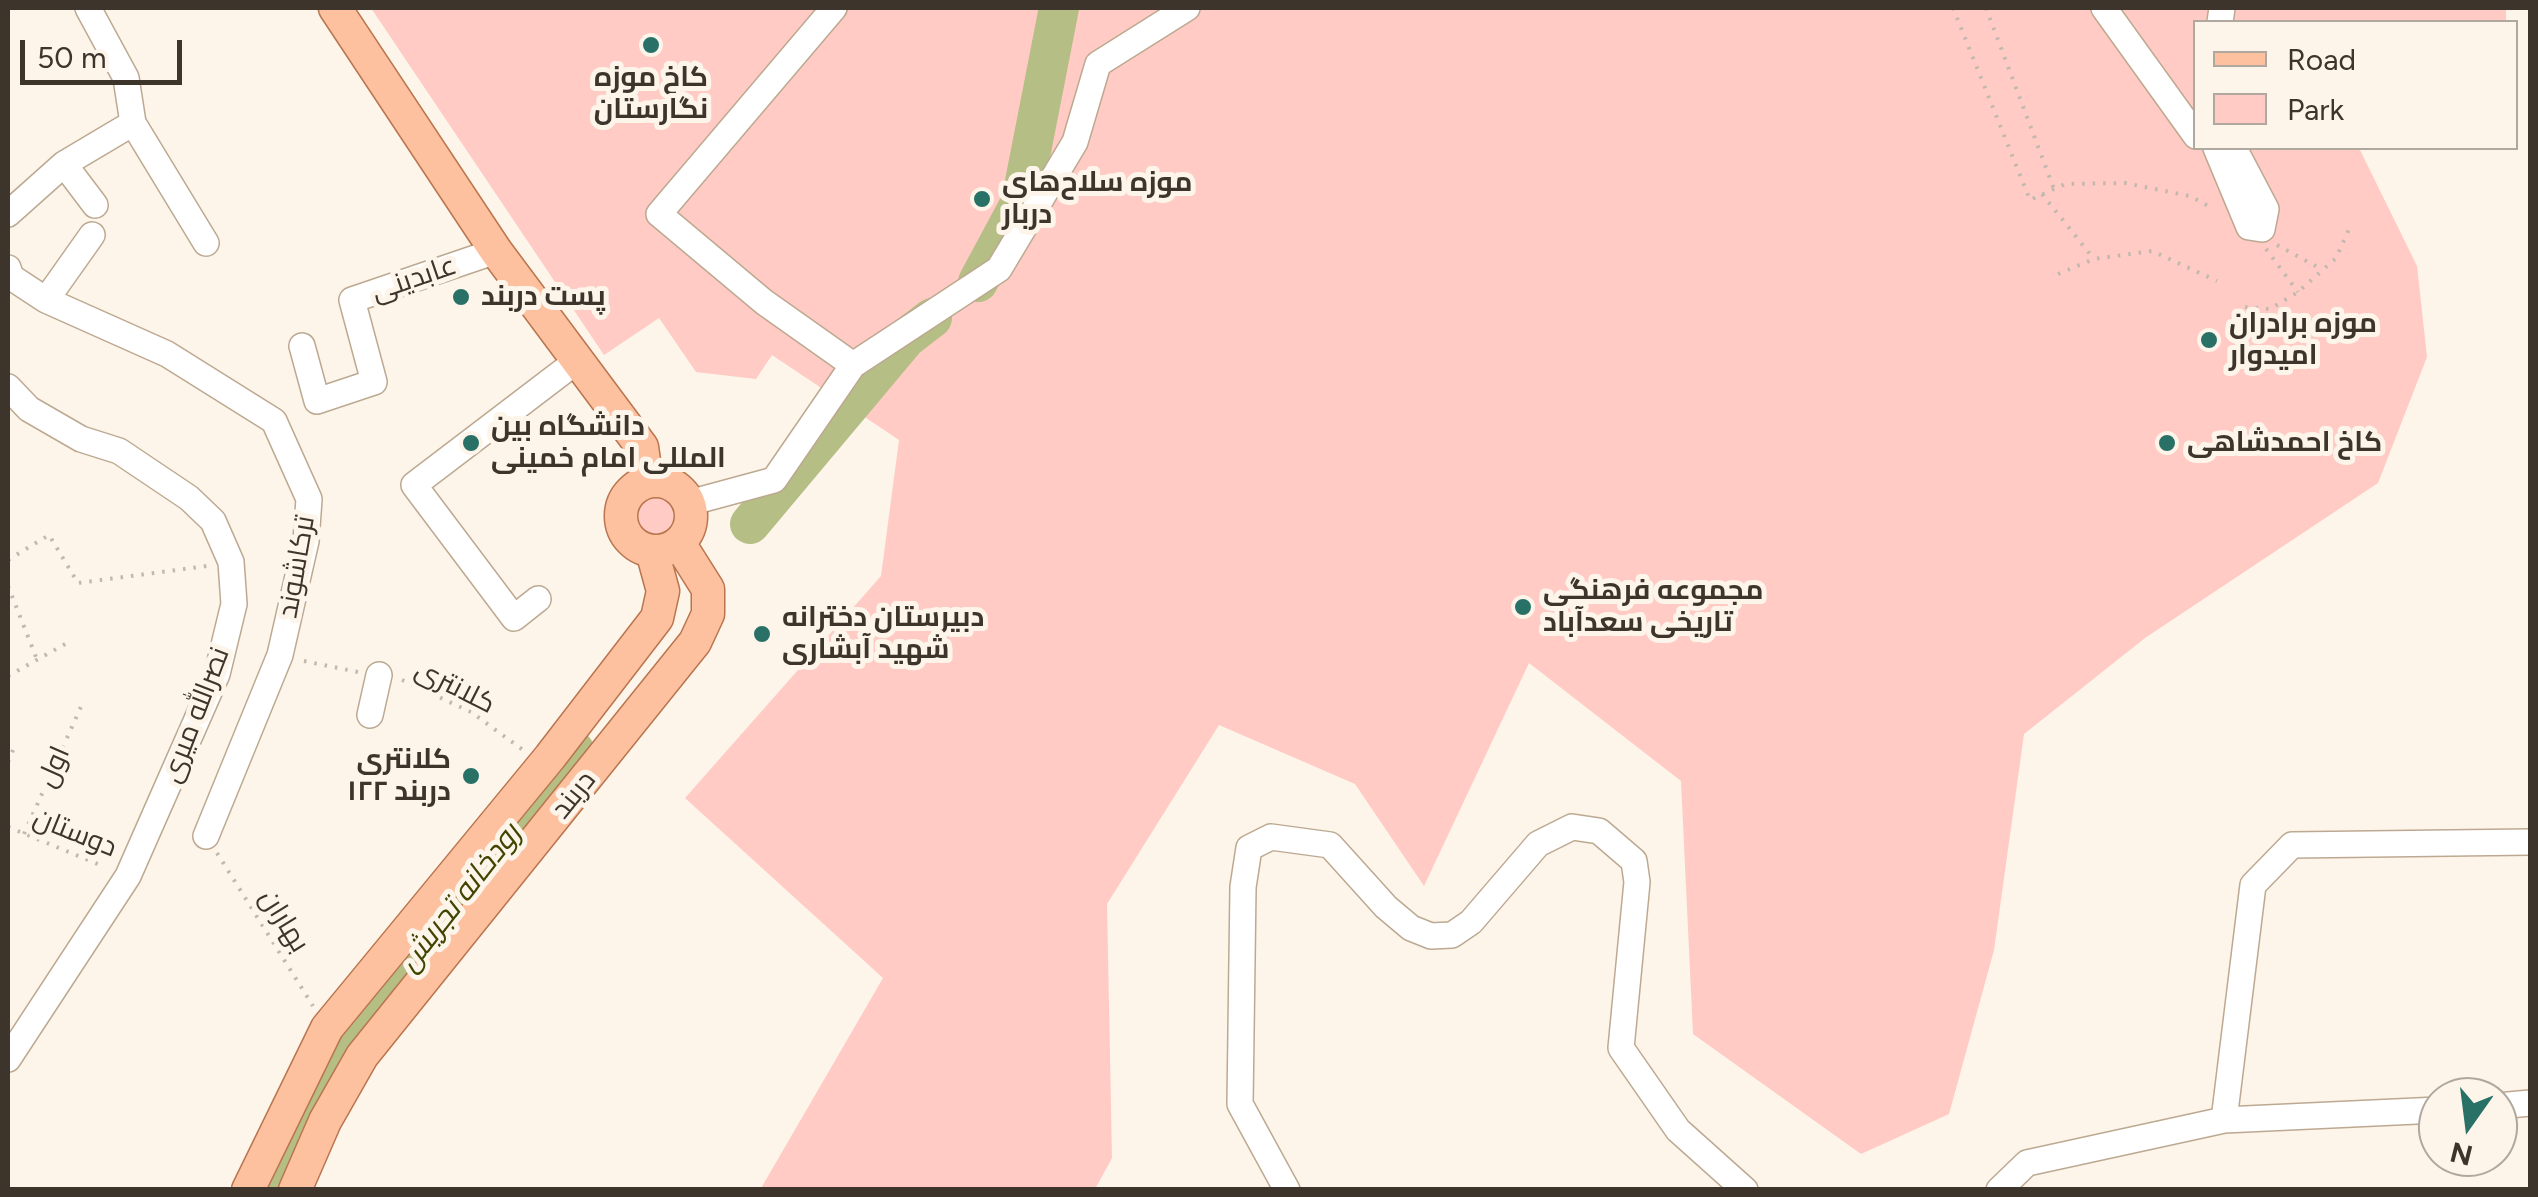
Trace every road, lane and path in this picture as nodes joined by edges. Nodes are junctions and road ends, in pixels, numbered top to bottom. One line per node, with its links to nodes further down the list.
1 (88, 8): 8 (street)
2 (335, 8): 21 (main road)
3 (834, 8): 32 (street)
4 (1186, 8): 32 (street)
5 (1953, 8): 14 (path)
6 (1986, 8): 13 (path)
7 (2104, 8): 9 (street)
8 (133, 123): 12 (street); 20 (street)
9 (2193, 132)
10 (2217, 150): 18 (street)
11 (2235, 150): 18 (street)
12 (64, 164): 15 (street); 16 (street)
13 (2054, 189): 14 (path); 18 (path)
14 (2042, 194): 22 (path)
15 (95, 205)
16 (8, 214)
17 (2350, 227): 24 (path)
18 (2250, 228)
19 (92, 236): 28 (street)
20 (206, 243)
21 (496, 251): 30 (street, عابدینی); 31 (main road)
22 (2094, 259): 25 (path); 26 (path)
23 (8, 268): 28 (street, ترکاشوند)
24 (2324, 270): 27 (path); 27 (path)
25 (2058, 274)
26 (2216, 282)
27 (2298, 292): 29 (path)
28 (46, 300): 42 (street, ترکاشوند)
29 (2245, 307)
30 (302, 346)
31 (578, 360): 34 (main road); 40 (street)
32 (853, 366): 35 (street)
33 (8, 387): 38 (street, نصرالله میری)
34 (647, 482): 35 (main road); 36 (main road)
35 (689, 503): 36 (main road)
36 (665, 547): 50 (main road, دربند); 59 (main road, دربند)
37 (8, 560): 38 (path)
38 (231, 562): 55 (street, نصرالله میری)
39 (8, 586): 43 (path)
40 (538, 599)
41 (67, 643): 43 (path)
42 (280, 656): 44 (path, کلانتری); 53 (street, ترکاشوند)
43 (38, 662): 45 (path)
44 (379, 675): 47 (street); 50 (path, کلانتری)
45 (8, 676)
46 (84, 700): 52 (path, اول)
47 (370, 715)
48 (16, 744): 49 (path)
49 (8, 762)
50 (543, 766): 56 (main road, دربند)
51 (8, 826): 52 (path, دوستان)
52 (24, 834): 55 (path, دوستان)
53 (206, 836): 56 (path, بهاران)
54 (2530, 842): 61 (street)
55 (128, 876): 57 (street, نصرالله میری)
56 (328, 1028): 58 (main road, دربند)
57 (8, 1059)
58 (304, 1074): 59 (main road); 62 (main road, دربند)
59 (340, 1094): 63 (main road, دربند)
60 (2418, 1111): 61 (street)
61 (2224, 1120): 68 (street)
62 (275, 1128): 63 (main road); 64 (main road, دربند)
63 (312, 1148): 65 (main road, دربند)
64 (248, 1190)
65 (295, 1190)
66 (1288, 1190): 67 (street)
67 (1745, 1190)
68 (1999, 1190)

